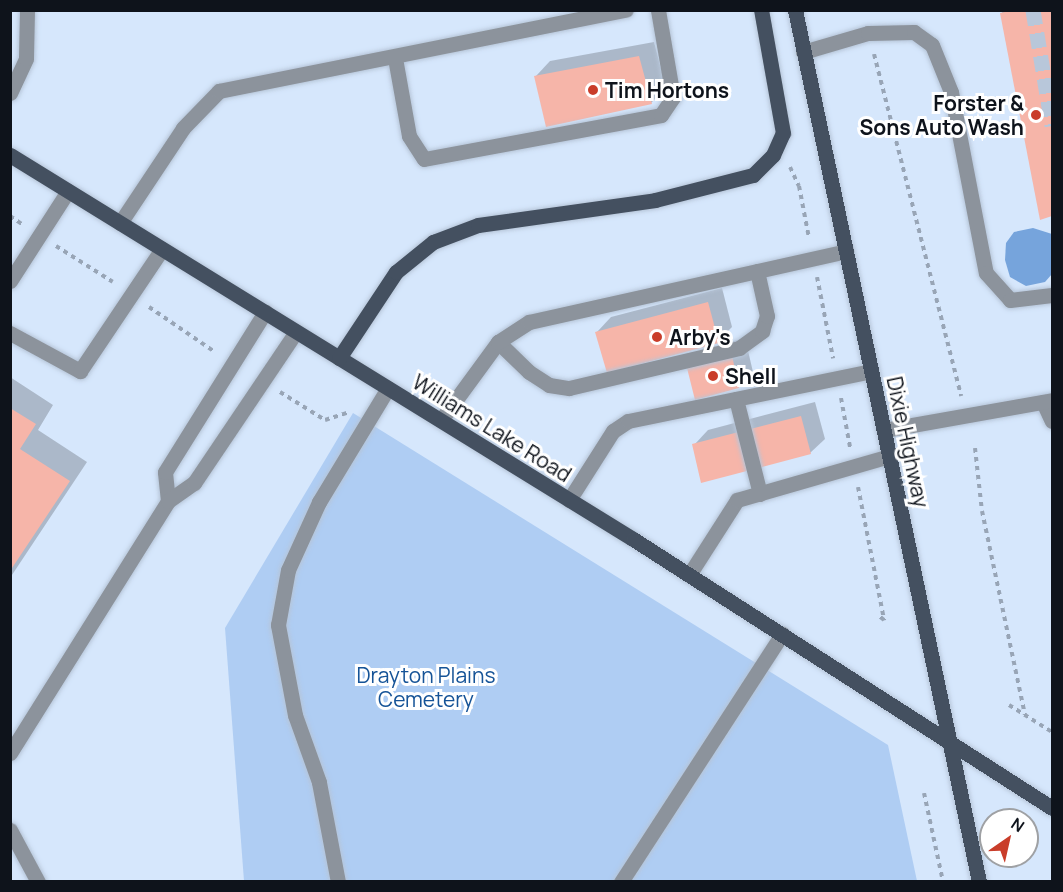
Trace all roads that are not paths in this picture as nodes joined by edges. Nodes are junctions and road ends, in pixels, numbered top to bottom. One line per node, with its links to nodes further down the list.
1 (27, 10): 8 (street)
2 (626, 10): 7 (street)
3 (658, 10): 7 (street)
4 (761, 10): 21 (main road)
5 (795, 10): 6 (main road, Dixie Highway)
6 (803, 52): 13 (main road, Dixie Highway); 16 (street)
7 (394, 58): 11 (street)
8 (10, 93)
9 (10, 155): 10 (main road, Williams Lake Road)
10 (68, 191): 11 (main road, Williams Lake Road); 15 (street)
11 (120, 223): 12 (main road, Williams Lake Road)
12 (162, 249): 17 (main road, Williams Lake Road); 19 (street)
13 (846, 251): 14 (street); 22 (main road, Dixie Highway)
14 (757, 271): 20 (street); 20 (street)
15 (10, 281)
16 (1053, 295)
17 (265, 312): 18 (main road, Williams Lake Road); 32 (street)
18 (296, 332): 21 (main road, Williams Lake Road); 32 (street)
19 (10, 333)
20 (498, 342): 26 (street)
21 (339, 358): 23 (main road, Williams Lake Road)
22 (871, 371): 24 (street); 28 (main road, Dixie Highway)
23 (388, 388): 26 (main road, Williams Lake Road); 40 (street)
24 (736, 399): 30 (street); 31 (street)
25 (1048, 401): 27 (street); 28 (street)
26 (441, 420): 31 (main road, Williams Lake Road)
27 (1053, 421)
28 (884, 430): 29 (main road, Dixie Highway)
29 (889, 456): 30 (street); 35 (main road, Dixie Highway)
30 (760, 494): 33 (street)
31 (569, 500): 33 (main road, Williams Lake Road)
32 (168, 501): 36 (street)
33 (689, 574): 34 (main road, Williams Lake Road)
34 (782, 634): 35 (main road, Williams Lake Road); 41 (street)
35 (948, 741): 37 (main road, Williams Lake Road); 42 (main road, Dixie Highway)
36 (10, 753)
37 (1053, 808)
38 (10, 830): 39 (street)
39 (38, 882)
40 (338, 882)
41 (621, 882)
42 (979, 882)

